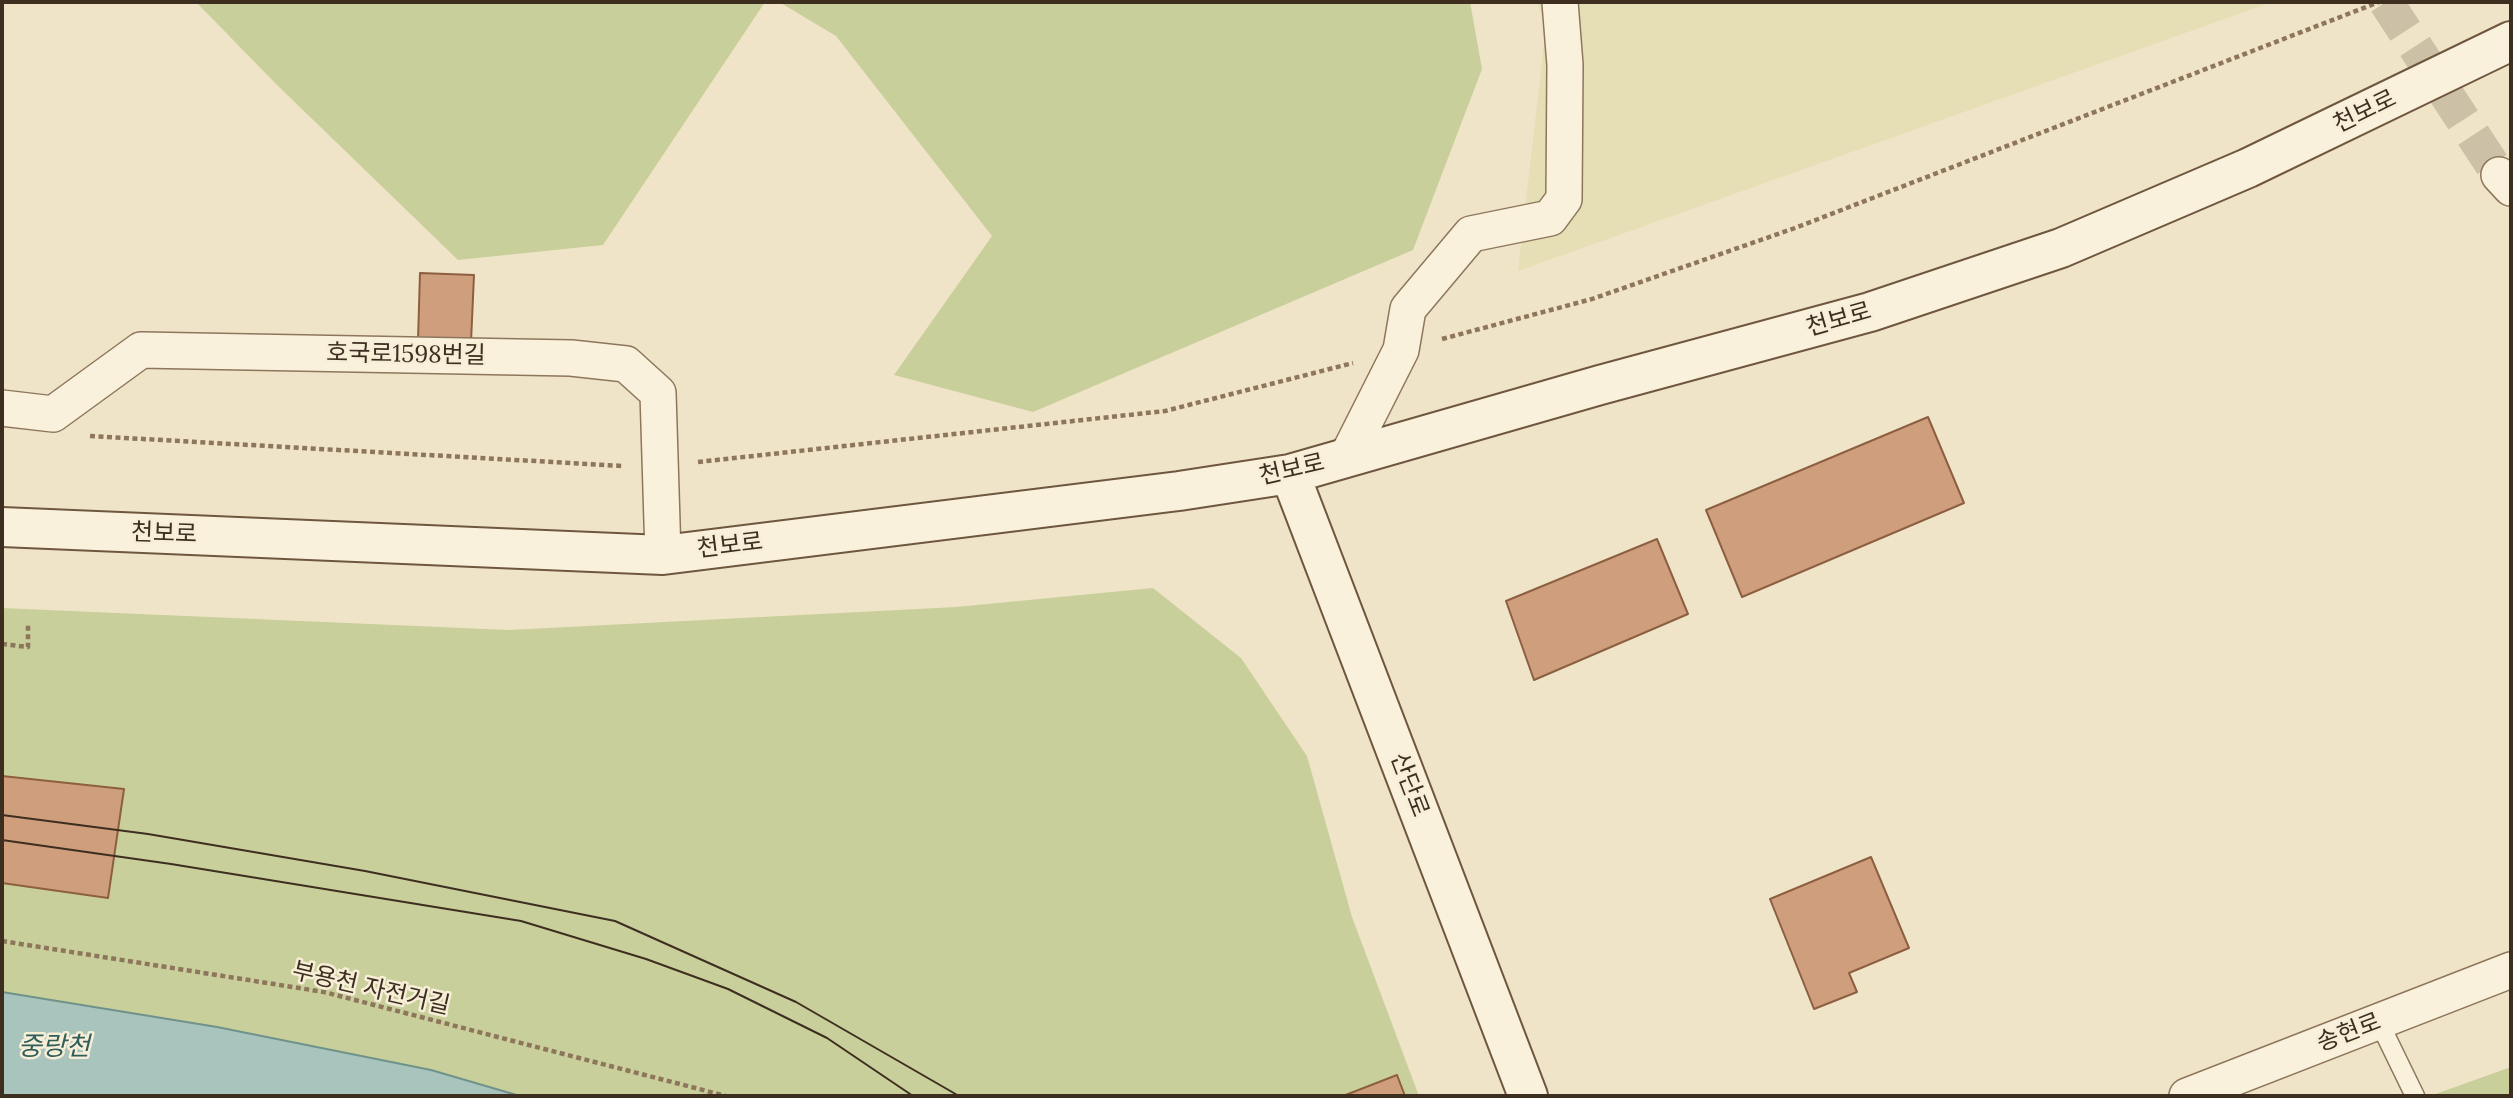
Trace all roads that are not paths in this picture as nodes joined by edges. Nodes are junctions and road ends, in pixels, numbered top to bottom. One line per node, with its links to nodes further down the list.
1 (1565, 6): 4 (street)
2 (2511, 41): 4 (main road, 천보로)
3 (2, 408): 7 (street, 호국로1598번길)
4 (1347, 457): 5 (main road, 천보로)
5 (1290, 474): 7 (main road, 천보로); 10 (main road, 산단로)
6 (2, 527): 7 (main road, 천보로)
7 (663, 555)
8 (2511, 970): 9 (street, 송현로)
9 (2379, 1022): 11 (street, 송현로); 12 (lane)
10 (1528, 1096)
11 (2188, 1096)
12 (2415, 1096)

